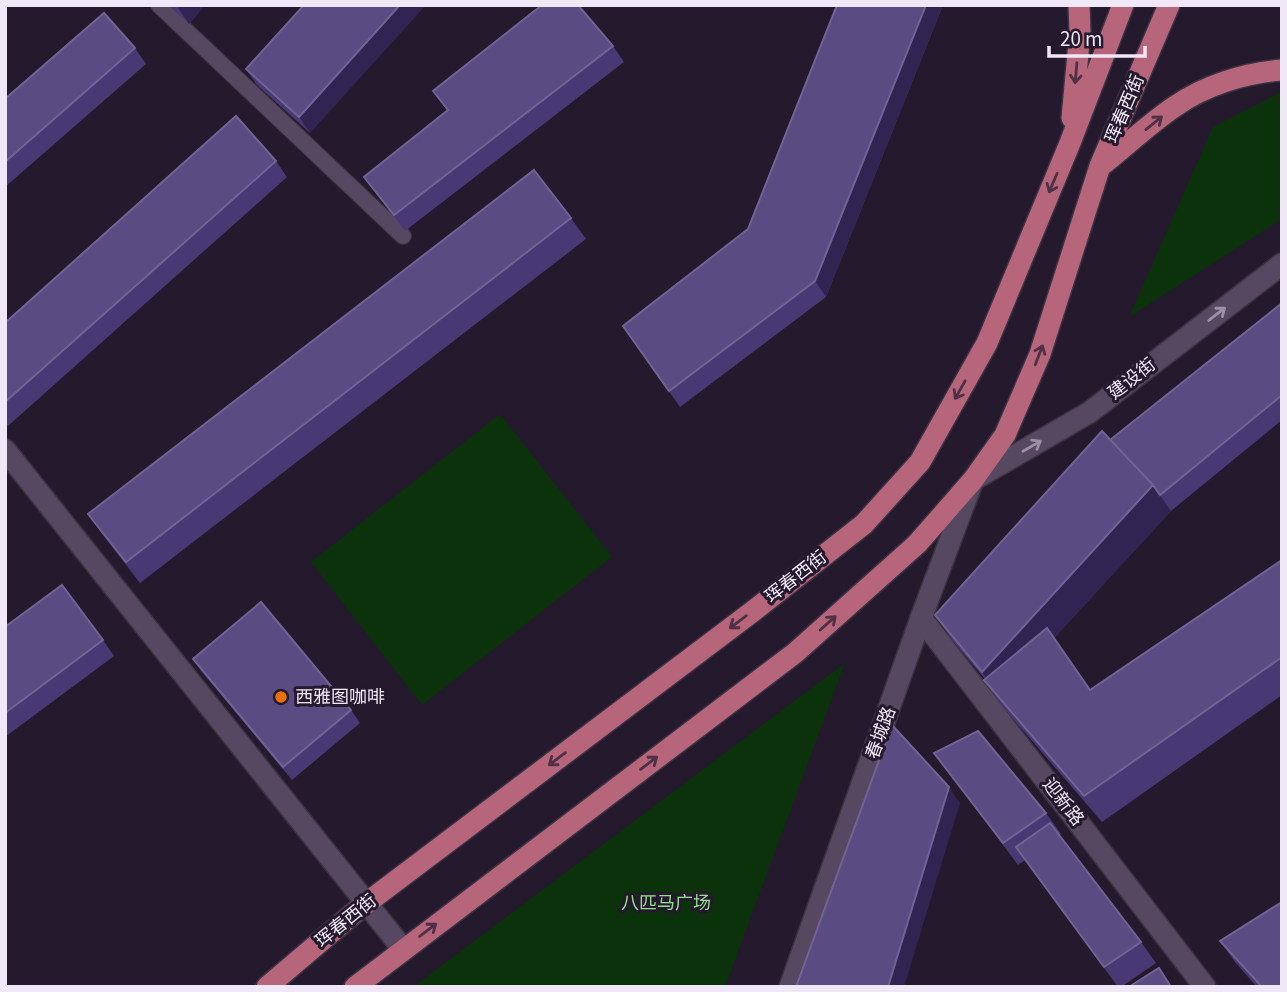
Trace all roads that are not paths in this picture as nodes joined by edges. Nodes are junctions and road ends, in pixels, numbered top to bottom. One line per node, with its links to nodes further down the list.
1 (159, 5): 8 (lane)
2 (1079, 5): 6 (main road, one-way to 6)
3 (1123, 5): 6 (main road, 珲春西街)
4 (1168, 5): 7 (main road, 珲春西街)
5 (1282, 70): 7 (main road, one-way to 5)
6 (1070, 143): 13 (main road, 珲春西街, one-way to 13)
7 (1100, 166): 11 (main road, 珲春西街, one-way to 7)
8 (403, 236)
9 (1282, 264): 11 (street, 建设街, one-way to 9)
10 (5, 450): 13 (street)
11 (973, 480): 12 (street, 春城路); 14 (main road, 珲春西街, one-way to 11)
12 (921, 618): 17 (street, 春城路); 18 (street, 迎新路)
13 (366, 904): 14 (street); 15 (main road, 珲春西街)
14 (402, 949): 16 (main road, 珲春西街)
15 (267, 987)
16 (355, 987)
17 (790, 987)
18 (1205, 987)

